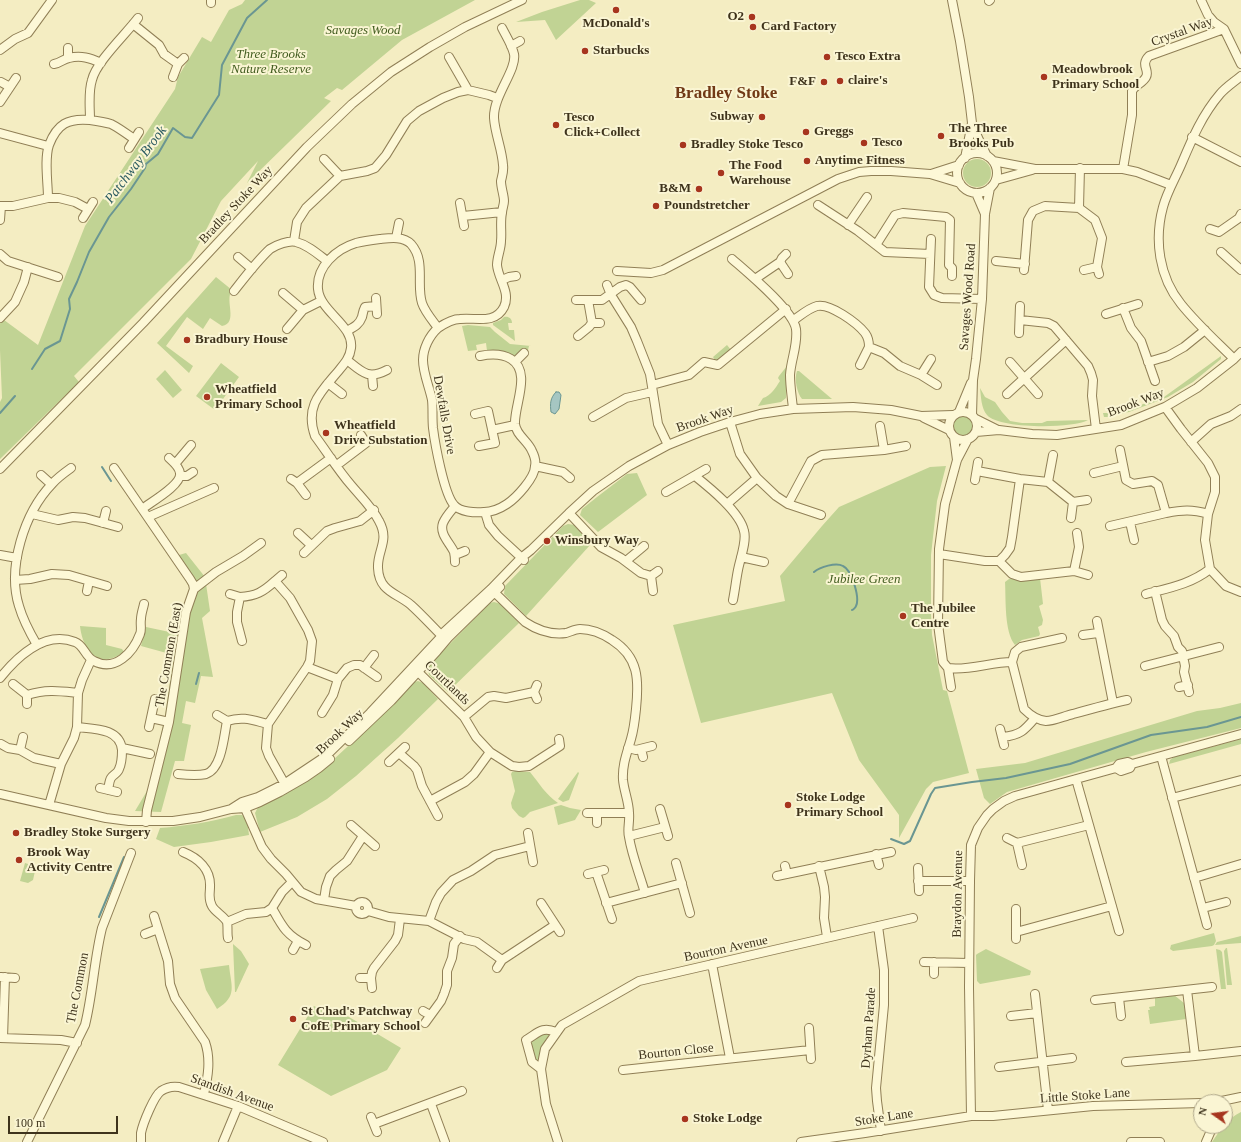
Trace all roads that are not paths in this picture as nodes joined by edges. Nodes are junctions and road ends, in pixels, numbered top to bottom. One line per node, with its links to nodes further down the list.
1 (52, 0): 10 (street)
2 (522, 0): 176 (street, Bradley Stoke Way)
3 (952, 0): 25 (street)
4 (1202, 0): 6 (street)
5 (502, 28): 8 (street)
6 (1224, 29): 15 (street); 39 (street, Crystal Way)
7 (520, 41): 8 (street)
8 (511, 46): 22 (street, Dewfalls Drive)
9 (68, 48): 12 (street)
10 (0, 50)
11 (449, 57): 21 (street)
12 (68, 58): 13 (street); 14 (street)
13 (101, 62): 17 (street); 24 (street)
14 (54, 64)
15 (1241, 64)
16 (1241, 76): 28 (street)
17 (173, 77)
18 (16, 78): 20 (street)
19 (1, 82): 20 (street)
20 (10, 87): 23 (street)
21 (468, 90): 22 (street); 41 (street)
22 (497, 98): 55 (street, Dewfalls Drive)
23 (0, 102)
24 (90, 120): 29 (street); 30 (street)
25 (972, 123): 32 (street); 34 (street)
26 (139, 132): 29 (street)
27 (0, 133): 30 (street)
28 (1192, 137): 35 (street); 44 (street)
29 (134, 139): 31 (street)
30 (48, 146): 47 (street)
31 (128, 148)
32 (965, 158): 34 (street); 36 (street)
33 (324, 159): 41 (street)
34 (990, 159): 38 (street); 42 (street)
35 (1241, 162)
36 (959, 165): 40 (street); 43 (street)
37 (1080, 168): 38 (street); 39 (street); 53 (street)
38 (1035, 169): 42 (street)
39 (1123, 169): 44 (street)
40 (930, 174): 43 (street); 82 (street)
41 (340, 176): 67 (street)
42 (996, 180): 45 (street)
43 (960, 183): 46 (street)
44 (1171, 185): 112 (street)
45 (990, 188): 46 (street); 56 (street, Savages Wood Road)
46 (976, 193): 56 (street, Savages Wood Road)
47 (48, 198): 52 (street); 54 (street)
48 (867, 198): 62 (street)
49 (93, 202): 54 (street)
50 (460, 203): 58 (street)
51 (818, 205): 62 (street)
52 (0, 206): 60 (street)
53 (1079, 208): 76 (street); 81 (street)
54 (88, 209): 59 (street)
55 (502, 212): 58 (street); 88 (street, Dewfalls Drive)
56 (985, 214): 93 (street, Savages Wood Road)
57 (1241, 214): 64 (street)
58 (462, 216): 63 (street)
59 (83, 218)
60 (0, 220)
61 (399, 223): 65 (street)
62 (848, 225): 68 (street)
63 (464, 226)
64 (1210, 229)
65 (396, 238): 75 (street); 110 (street)
66 (931, 239): 72 (street)
67 (294, 241): 75 (street); 80 (street)
68 (876, 245): 72 (street); 85 (street)
69 (1221, 252): 79 (street)
70 (0, 254): 78 (street)
71 (786, 254): 77 (street)
72 (930, 254): 93 (street)
73 (238, 257): 80 (street)
74 (732, 259): 87 (street)
75 (327, 261): 97 (street)
76 (996, 261)
77 (780, 262): 83 (street); 87 (street)
78 (28, 267): 86 (street); 105 (street)
79 (1240, 268)
80 (252, 269): 90 (street)
81 (1084, 270)
82 (617, 271)
83 (788, 274)
84 (516, 276): 88 (street)
85 (952, 276)
86 (58, 277)
87 (755, 279): 102 (street)
88 (502, 280): 110 (street, Dewfalls Drive)
89 (606, 286): 92 (street)
90 (234, 291)
91 (283, 293): 103 (street)
92 (611, 295): 95 (street); 96 (street); 137 (street)
93 (982, 299): 132 (street, Savages Wood Road)
94 (576, 300): 95 (street)
95 (588, 300): 108 (street)
96 (641, 300)
97 (321, 301): 103 (street); 113 (street)
98 (1138, 304): 101 (street)
99 (376, 306): 113 (street)
100 (1020, 306): 107 (street)
101 (1123, 308): 104 (street); 126 (street)
102 (786, 309): 106 (street); 137 (street)
103 (303, 310): 111 (street)
104 (1106, 314)
105 (0, 318)
106 (794, 320): 117 (street); 142 (street)
107 (1020, 320): 114 (street); 116 (street)
108 (592, 323): 109 (street); 115 (street)
109 (600, 323)
110 (438, 328): 197 (street, Dewfalls Drive)
111 (287, 329)
112 (1205, 330): 121 (street); 126 (street)
113 (347, 331): 122 (street)
114 (1019, 333)
115 (578, 336)
116 (1066, 340): 131 (street); 152 (street)
117 (869, 347): 127 (street); 130 (street)
118 (524, 352): 124 (street)
119 (1241, 352): 121 (street, Brook Way)
120 (480, 356): 124 (street)
121 (1234, 359): 141 (street, Brook Way)
122 (347, 360): 129 (street); 134 (street)
123 (931, 360): 130 (street)
124 (515, 362): 150 (street)
125 (1010, 362): 131 (street)
126 (1148, 362): 133 (street)
127 (860, 365)
128 (387, 370): 129 (street)
129 (372, 375): 136 (street)
130 (922, 375): 135 (street)
131 (1024, 378): 139 (street); 140 (street)
132 (973, 380): 145 (street, Savages Wood Road); 148 (street, Savages Wood Road)
133 (1155, 382)
134 (328, 383): 138 (street); 168 (street)
135 (937, 385)
136 (373, 386)
137 (652, 388): 147 (street); 162 (street)
138 (342, 394)
139 (1007, 394)
140 (1038, 394)
141 (1165, 407): 152 (street, Brook Way); 160 (street)
142 (793, 409): 146 (street, Brook Way); 149 (street, Brook Way)
143 (1241, 409): 160 (street)
144 (475, 414): 153 (street)
145 (956, 414): 146 (street, Brook Way); 148 (street); 154 (street)
146 (921, 416): 154 (street, Brook Way)
147 (593, 417)
148 (974, 417): 155 (street, Brook Way); 156 (street)
149 (730, 422): 162 (street, Brook Way); 185 (street)
150 (515, 425): 153 (street); 172 (street)
151 (880, 426): 165 (street)
152 (1096, 429): 155 (street, Brook Way)
153 (492, 430): 163 (street)
154 (949, 430): 158 (street)
155 (999, 430): 156 (street, Brook Way)
156 (976, 432): 159 (street)
157 (361, 435): 171 (street)
158 (954, 437): 159 (street); 169 (street)
159 (968, 439): 169 (street)
160 (1191, 442): 205 (street)
161 (191, 445): 182 (street)
162 (668, 445): 202 (street, Brook Way)
163 (479, 446)
164 (906, 446): 165 (street)
165 (884, 450): 196 (street)
166 (1120, 450): 173 (street)
167 (1053, 455): 188 (street)
168 (331, 458): 171 (street); 192 (street)
169 (957, 460): 222 (street)
170 (978, 462): 178 (street)
171 (337, 465): 199 (street)
172 (535, 466): 184 (street); 201 (street)
173 (1123, 466): 180 (street); 203 (street)
174 (71, 468): 189 (street)
175 (114, 468): 198 (street, The Common (East))
176 (0, 469)
177 (706, 469): 183 (street)
178 (977, 471): 186 (street); 187 (street)
179 (193, 472): 182 (street)
180 (1094, 473)
181 (41, 475): 189 (street)
182 (180, 476): 198 (street)
183 (695, 476): 191 (street); 195 (street)
184 (570, 478)
185 (757, 478): 195 (street); 196 (street)
186 (1020, 479): 188 (street); 227 (street)
187 (975, 480)
188 (1048, 482): 194 (street)
189 (51, 484): 204 (street)
190 (214, 488): 207 (street)
191 (666, 492)
192 (306, 494)
193 (1087, 500): 194 (street)
194 (1073, 502): 208 (street)
195 (727, 504): 223 (street)
196 (788, 504): 206 (street)
197 (455, 506): 201 (street); 219 (street)
198 (142, 509): 207 (street, The Common (East))
199 (374, 510): 217 (street); 251 (street)
200 (106, 511): 210 (street)
201 (485, 512): 225 (street)
202 (569, 513): 225 (street, Brook Way); 226 (street)
203 (1166, 513): 205 (street); 209 (street)
204 (32, 514): 210 (street); 224 (street)
205 (1208, 514): 229 (street)
206 (821, 515)
207 (148, 517): 237 (street, The Common (East))
208 (1071, 518)
209 (1130, 522): 211 (street); 215 (street)
210 (103, 523): 212 (street)
211 (1110, 526)
212 (118, 527)
213 (298, 533): 217 (street)
214 (1077, 533): 230 (street)
215 (1134, 540)
216 (261, 543): 237 (street)
217 (311, 546): 220 (street)
218 (644, 546): 226 (street)
219 (465, 551)
220 (304, 553)
221 (0, 554): 224 (street)
222 (939, 554): 227 (street); 265 (street)
223 (741, 557): 228 (street); 246 (street)
224 (17, 558): 233 (street)
225 (523, 559): 239 (street, Brook Way)
226 (626, 561): 240 (street)
227 (999, 561): 230 (street)
228 (764, 562)
229 (1210, 570): 241 (street); 242 (street)
230 (1074, 571): 232 (street)
231 (282, 575): 235 (street)
232 (1088, 575)
233 (16, 580): 234 (street); 254 (street)
234 (89, 581): 236 (street); 238 (street)
235 (275, 581): 245 (street); 263 (street)
236 (106, 586)
237 (194, 589): 286 (street, The Common (East))
238 (87, 591)
239 (493, 591): 251 (street, Brook Way); 297 (street)
240 (653, 591)
241 (1155, 591): 244 (street); 258 (street)
242 (1241, 592)
243 (230, 594): 245 (street)
244 (1146, 594)
245 (240, 597): 253 (street)
246 (733, 600)
247 (144, 604): 260 (street)
248 (1097, 621): 249 (street)
249 (1098, 633): 250 (street); 278 (street)
250 (1083, 636)
251 (443, 637): 266 (street, Brook Way)
252 (1062, 638): 261 (street)
253 (242, 641)
254 (37, 645): 260 (street); 268 (street)
255 (1219, 647): 256 (street)
256 (1210, 649): 258 (street); 259 (street)
257 (374, 655): 264 (street)
258 (1183, 656): 262 (street); 272 (street)
259 (1212, 658)
260 (91, 660): 274 (street)
261 (1012, 662): 265 (street); 284 (street)
262 (1145, 666)
263 (308, 667): 269 (street); 287 (street)
264 (364, 668): 267 (street); 269 (street)
265 (948, 668): 271 (street)
266 (415, 669): 282 (street, Courtlands); 309 (street, Brook Way)
267 (377, 677)
268 (0, 678)
269 (338, 679): 280 (street)
270 (13, 684): 275 (street)
271 (951, 687)
272 (1179, 687)
273 (536, 692): 282 (street, Courtlands)
274 (78, 693): 275 (street); 288 (street)
275 (27, 695): 279 (street)
276 (154, 699): 283 (street)
277 (1127, 700): 278 (street)
278 (1113, 703): 284 (street)
279 (27, 704)
280 (322, 713)
281 (217, 715): 285 (street)
282 (464, 717): 299 (street, Courtlands)
283 (151, 718): 286 (street); 289 (street)
284 (1035, 718): 290 (street)
285 (227, 721): 287 (street); 302 (street)
286 (169, 722): 321 (street, The Common (East))
287 (268, 724): 309 (street)
288 (77, 727): 296 (street); 305 (street)
289 (149, 727)
290 (1000, 729)
291 (1241, 734): 301 (street, Braydon Avenue)
292 (23, 737): 298 (street)
293 (1, 744): 298 (street)
294 (561, 745): 299 (street, Courtlands)
295 (652, 746): 297 (street)
296 (122, 748): 300 (street); 310 (street)
297 (628, 748): 319 (street)
298 (20, 750): 305 (street)
299 (490, 752): 313 (street)
300 (150, 754)
301 (1160, 756): 307 (street, Braydon Avenue); 312 (street)
302 (220, 757): 303 (street); 306 (street)
303 (229, 760)
304 (390, 762): 313 (street)
305 (61, 764): 314 (street)
306 (182, 777)
307 (1076, 780): 324 (street); 349 (street, Braydon Avenue)
308 (1241, 780): 312 (street)
309 (285, 786): 315 (street, Brook Way)
310 (117, 792)
311 (0, 794): 314 (street, Brook Way)
312 (1172, 798): 347 (street)
313 (430, 801): 320 (street)
314 (49, 805): 321 (street, Brook Way)
315 (243, 805): 321 (street, Brook Way); 350 (street)
316 (660, 809): 325 (street)
317 (587, 813): 318 (street)
318 (597, 813): 319 (street); 322 (street)
319 (629, 813): 328 (street)
320 (438, 816)
321 (146, 822)
322 (597, 823)
323 (351, 825): 327 (street)
324 (1089, 825): 331 (street); 358 (street)
325 (665, 827): 328 (street); 329 (street)
326 (528, 833): 333 (street)
327 (363, 836): 332 (street); 354 (street)
328 (628, 836): 353 (street)
329 (668, 836)
330 (1007, 838): 331 (street)
331 (1017, 843): 342 (street)
332 (374, 846)
333 (530, 846): 338 (street); 367 (street)
334 (183, 852): 368 (street)
335 (891, 852): 336 (street)
336 (876, 854): 341 (street); 343 (street)
337 (129, 855): 402 (street, The Common)
338 (533, 862)
339 (676, 863): 351 (street)
340 (1241, 864): 347 (street)
341 (879, 865)
342 (1022, 865)
343 (819, 866): 346 (street); 375 (street)
344 (918, 868): 348 (street)
345 (596, 872): 357 (street)
346 (777, 876)
347 (1194, 878): 360 (street)
348 (918, 881): 349 (street); 352 (street)
349 (970, 881): 381 (street, Braydon Avenue)
350 (292, 882): 354 (street); 359 (street)
351 (682, 883): 353 (street); 362 (street)
352 (918, 891)
353 (645, 893): 357 (street)
354 (324, 900): 364 (street)
355 (1226, 902): 360 (street)
356 (541, 903): 378 (street)
357 (606, 903): 366 (street)
358 (1112, 906): 361 (street); 372 (street)
359 (272, 908): 368 (street); 377 (street)
360 (1203, 908): 369 (street)
361 (1016, 909)
362 (690, 913)
363 (154, 916): 371 (street)
364 (400, 918): 367 (street); 388 (street)
365 (913, 918): 370 (street, Bourton Avenue)
366 (612, 919)
367 (429, 921): 374 (street)
368 (226, 922): 376 (street)
369 (1207, 925)
370 (878, 926): 375 (street, Bourton Avenue); 422 (street, Dyrham Parade)
371 (158, 929): 373 (street); 415 (street)
372 (1119, 931)
373 (146, 934)
374 (460, 936): 378 (street); 398 (street)
375 (827, 937): 382 (street, Bourton Avenue)
376 (228, 938)
377 (293, 950)
378 (502, 960): 383 (street)
379 (924, 962): 380 (street)
380 (934, 962): 381 (street); 384 (street)
381 (969, 963): 420 (street, Braydon Avenue)
382 (712, 964): 400 (street, Bourton Avenue); 406 (street, Bourton Close)
383 (497, 968)
384 (934, 974)
385 (3, 977): 386 (street); 401 (street)
386 (15, 978)
387 (360, 978): 388 (street)
388 (371, 978): 390 (street)
389 (1212, 987): 391 (street)
390 (372, 988)
391 (1187, 990): 393 (street); 405 (street)
392 (1035, 994): 395 (street)
393 (1119, 998): 394 (street); 397 (street)
394 (1095, 1000)
395 (1037, 1013): 396 (street); 409 (street)
396 (1011, 1016)
397 (1120, 1016)
398 (424, 1023)
399 (809, 1028): 403 (street)
400 (556, 1032): 412 (street, Bourton Avenue); 412 (street, Bourton Avenue)
401 (2, 1038): 402 (street)
402 (76, 1043): 424 (street, The Common)
403 (810, 1050): 406 (street, Bourton Close); 408 (street)
404 (1241, 1051): 405 (street)
405 (1195, 1056): 410 (street)
406 (730, 1058): 413 (street, Bourton Close)
407 (1072, 1058): 409 (street)
408 (811, 1059)
409 (1042, 1062): 411 (street); 419 (street)
410 (1126, 1062)
411 (1000, 1067)
412 (541, 1069): 428 (street, Bourton Avenue)
413 (624, 1070)
414 (462, 1091): 417 (street)
415 (204, 1094): 418 (street, Standish Avenue); 425 (street, Standish Avenue)
416 (1193, 1103): 419 (street, Little Stoke Lane)
417 (431, 1104): 421 (street); 427 (street)
418 (238, 1106): 423 (street); 426 (street, Standish Avenue)
419 (1048, 1110): 420 (street, Little Stoke Lane)
420 (972, 1116): 422 (street, Stoke Lane)
421 (374, 1125)
422 (881, 1131): 429 (street, Stoke Lane)
423 (219, 1141)
424 (28, 1142)
425 (141, 1142)
426 (323, 1142)
427 (445, 1142)
428 (558, 1142)
429 (801, 1142)
430 (1131, 1142): 431 (street)
431 (1160, 1142)

